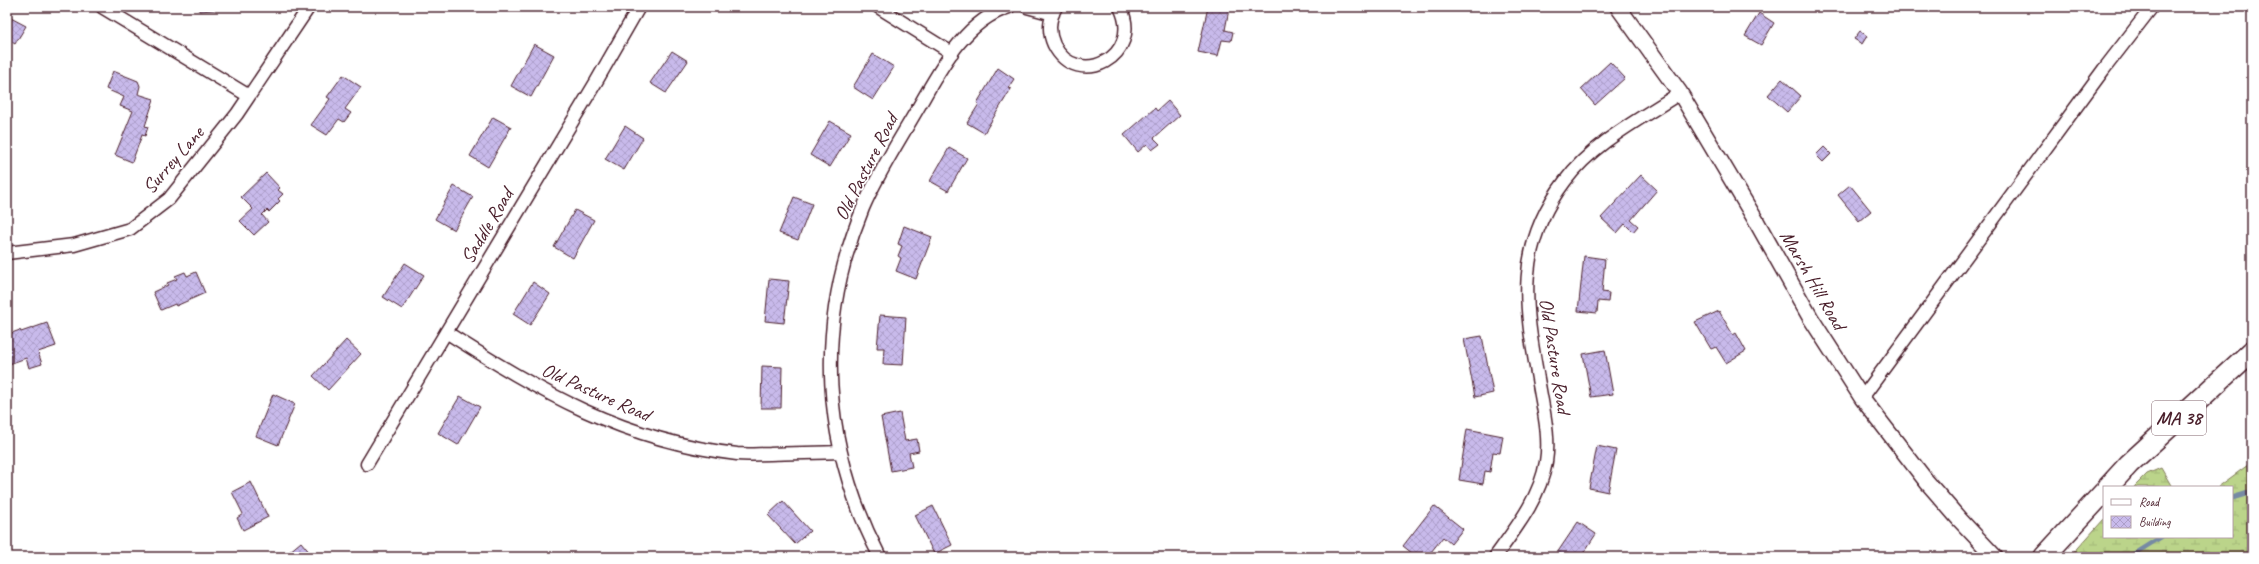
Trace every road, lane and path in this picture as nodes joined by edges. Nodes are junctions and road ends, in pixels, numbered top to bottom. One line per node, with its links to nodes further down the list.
1 (102, 7): 13 (street)
2 (309, 7): 13 (street, Surrey Lane)
3 (639, 7): 15 (street, Saddle Road)
4 (878, 7): 11 (street)
5 (1009, 7): 11 (street, Old Pasture Road)
6 (1027, 7): 10 (street)
7 (1120, 7): 10 (street)
8 (1618, 7): 12 (street, Marsh Hill Road)
9 (2152, 7): 17 (street)
10 (1054, 10)
11 (952, 52): 18 (street, Old Pasture Road)
12 (1680, 93): 17 (street, Marsh Hill Road); 23 (street, Old Pasture Road)
13 (250, 96): 14 (street, Surrey Lane)
14 (7, 253)
15 (446, 332): 18 (street, Old Pasture Road); 19 (street, Saddle Road)
16 (2252, 351): 20 (main road, MA 38)
17 (1862, 398): 24 (street, Marsh Hill Road)
18 (840, 452): 22 (street, Old Pasture Road)
19 (367, 464)
20 (2109, 486)
21 (2103, 493): 25 (main road)
22 (880, 557)
23 (1495, 557)
24 (1995, 557)
25 (2044, 557)

